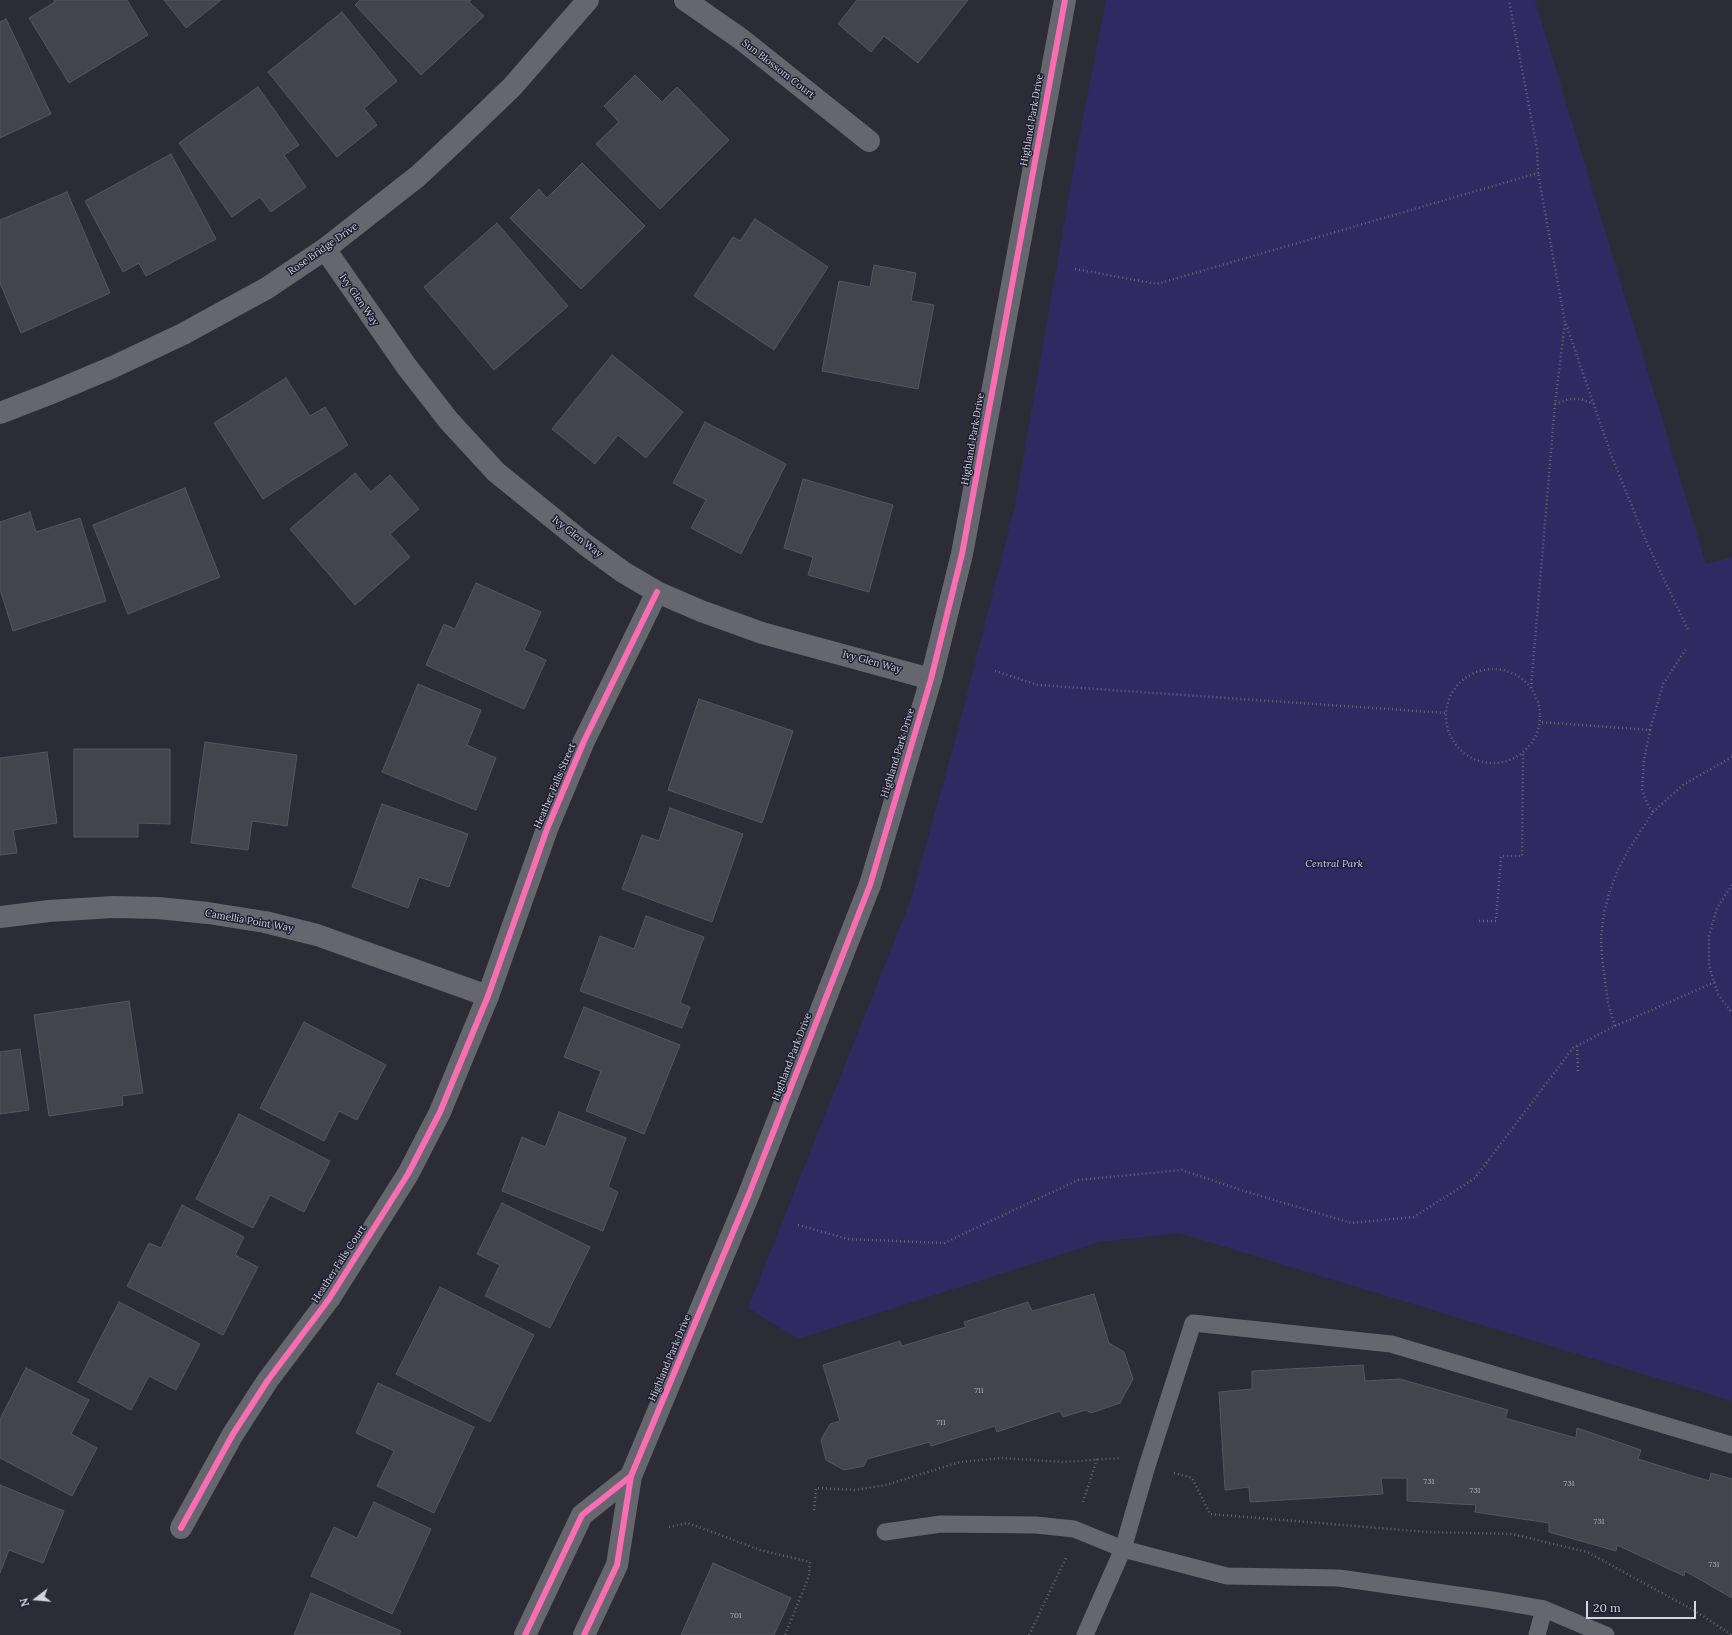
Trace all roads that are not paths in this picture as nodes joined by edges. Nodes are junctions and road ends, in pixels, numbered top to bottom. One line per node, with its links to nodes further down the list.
1 (588, 0): 5 (street, Rose Bridge Drive)
2 (685, 0): 4 (street, Sun Blossom Court)
3 (1064, 0): 8 (street, Highland Park Drive)
4 (869, 141)
5 (325, 249): 6 (street, Rose Bridge Drive); 7 (street, Ivy Glen Way)
6 (0, 413)
7 (657, 592): 8 (street, Ivy Glen Way); 10 (street, Heather Falls Street)
8 (931, 679): 12 (street, Highland Park Drive)
9 (0, 917): 10 (street, Camellia Point Way)
10 (488, 996): 13 (street, Heather Falls Court)
11 (1732, 1445): 15 (lane)
12 (632, 1476): 17 (street, Highland Park Drive); 18 (street, Highland Park Drive)
13 (181, 1528)
14 (884, 1532): 15 (lane)
15 (1123, 1549): 16 (lane); 19 (lane)
16 (1544, 1610): 20 (lane); 21 (lane)
17 (524, 1635)
18 (584, 1635)
19 (1085, 1635)
20 (1537, 1635)
21 (1606, 1635)

